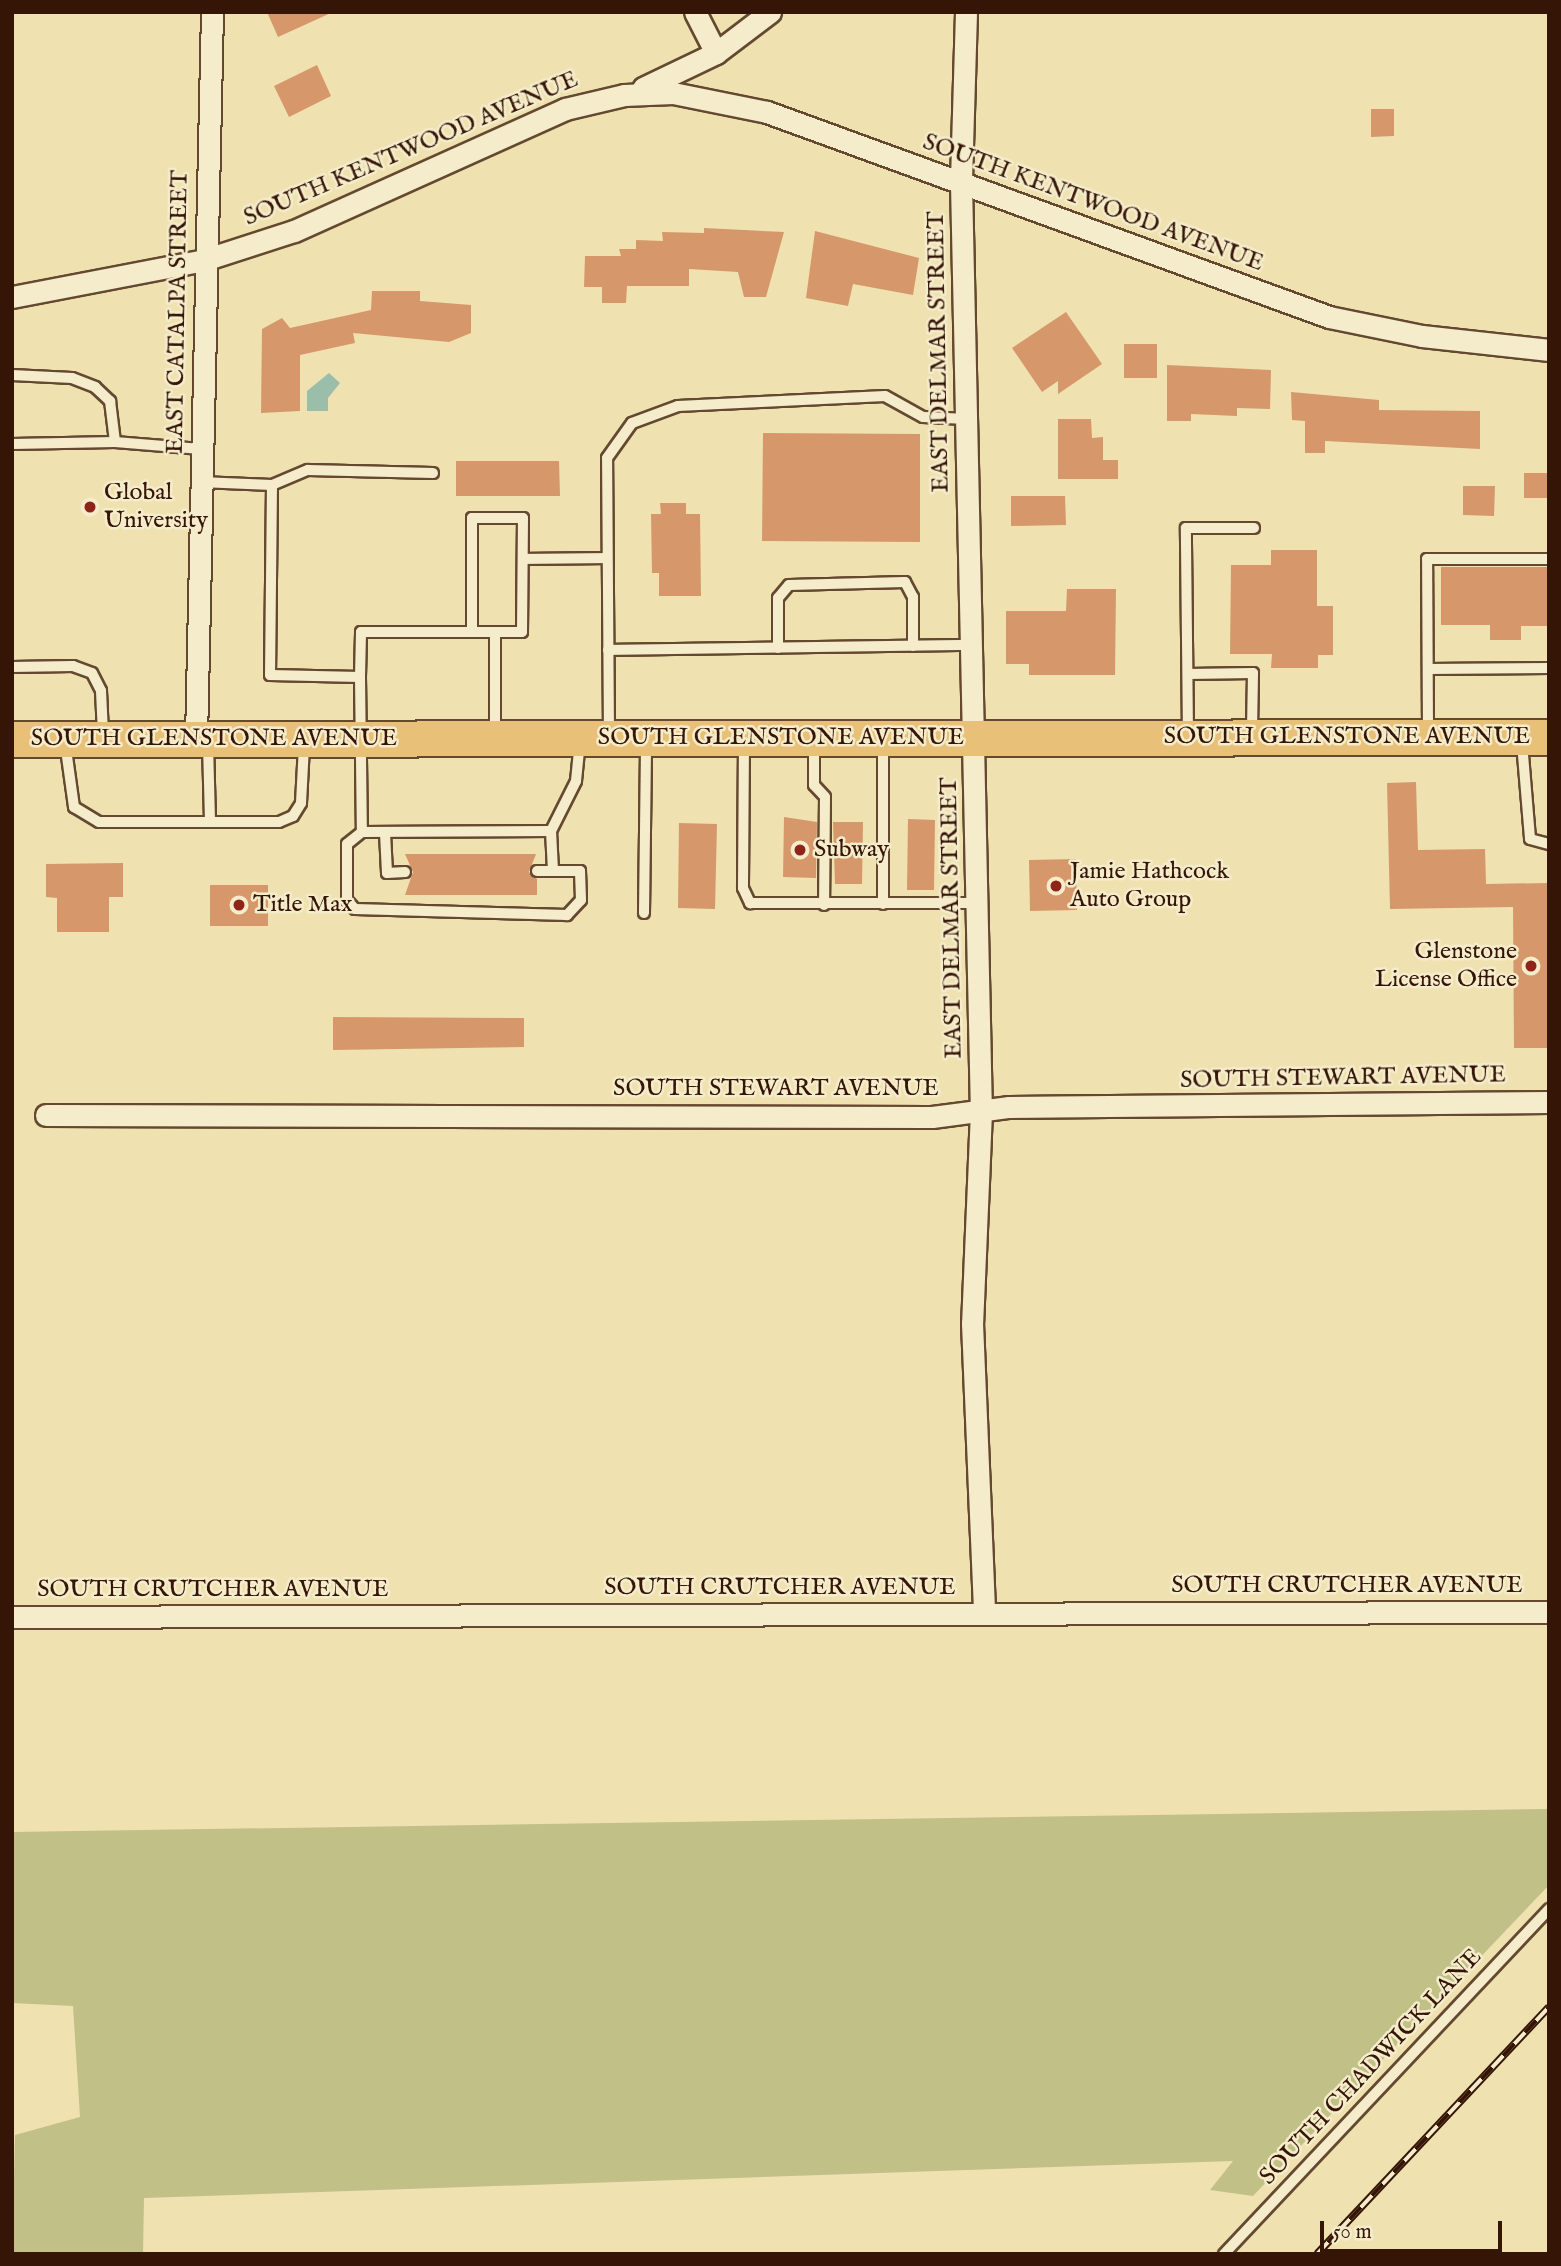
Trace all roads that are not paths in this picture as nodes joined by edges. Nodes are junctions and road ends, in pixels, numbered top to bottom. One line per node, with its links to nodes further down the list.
1 (212, 12): 8 (street, EAST CATALPA STREET)
2 (695, 12): 5 (street)
3 (770, 12): 5 (street)
4 (966, 12): 7 (street, EAST DELMAR STREET)
5 (716, 53): 6 (street, SOUTH KENTWOOD AVENUE)
6 (624, 94): 7 (street, SOUTH KENTWOOD AVENUE); 8 (street, SOUTH KENTWOOD AVENUE)
7 (961, 183): 10 (street, SOUTH KENTWOOD AVENUE); 12 (street, EAST DELMAR STREET)
8 (204, 260): 9 (street, SOUTH KENTWOOD AVENUE); 15 (street, EAST CATALPA STREET)
9 (12, 297)
10 (1549, 350)
11 (12, 375): 13 (lane)
12 (967, 419): 20 (lane); 25 (street, EAST DELMAR STREET)
13 (115, 442): 14 (lane); 15 (lane)
14 (12, 444)
15 (201, 449): 17 (street, EAST CATALPA STREET)
16 (433, 473): 18 (lane)
17 (200, 482): 18 (lane); 50 (street, EAST CATALPA STREET)
18 (272, 485): 33 (lane)
19 (1254, 528): 32 (lane)
20 (607, 558): 21 (lane); 28 (lane)
21 (523, 559): 23 (lane); 24 (lane)
22 (1549, 559): 31 (lane)
23 (472, 632): 24 (lane); 33 (lane)
24 (495, 632): 39 (lane)
25 (972, 645): 26 (lane); 45 (street, EAST DELMAR STREET)
26 (913, 646): 27 (lane); 27 (lane)
27 (778, 648): 28 (lane)
28 (608, 650): 40 (lane)
29 (12, 667): 49 (lane)
30 (1549, 668): 31 (lane)
31 (1428, 669): 35 (lane)
32 (1188, 674): 34 (lane); 46 (lane)
33 (360, 677): 38 (lane)
34 (1252, 737): 35 (main road, SOUTH GLENSTONE AVENUE); 46 (main road, SOUTH GLENSTONE AVENUE)
35 (1429, 737): 36 (main road, SOUTH GLENSTONE AVENUE)
36 (1535, 737): 55 (lane)
37 (304, 738): 38 (main road, SOUTH GLENSTONE AVENUE); 50 (main road, SOUTH GLENSTONE AVENUE); 51 (lane)
38 (361, 738): 39 (main road, SOUTH GLENSTONE AVENUE); 53 (lane)
39 (495, 738): 40 (main road, SOUTH GLENSTONE AVENUE)
40 (595, 738): 41 (main road, SOUTH GLENSTONE AVENUE); 52 (lane)
41 (646, 738): 42 (main road, SOUTH GLENSTONE AVENUE); 62 (lane)
42 (744, 738): 43 (main road, SOUTH GLENSTONE AVENUE); 61 (lane)
43 (814, 738): 44 (main road, SOUTH GLENSTONE AVENUE); 61 (lane)
44 (883, 738): 45 (main road, SOUTH GLENSTONE AVENUE); 59 (lane)
45 (974, 738): 46 (main road, SOUTH GLENSTONE AVENUE); 60 (street, EAST DELMAR STREET)
46 (1188, 738)
47 (12, 739): 48 (main road, SOUTH GLENSTONE AVENUE)
48 (65, 739): 49 (main road, SOUTH GLENSTONE AVENUE); 51 (lane)
49 (103, 739): 50 (main road, SOUTH GLENSTONE AVENUE)
50 (202, 739): 51 (lane)
51 (210, 822)
52 (551, 831): 54 (lane); 56 (lane)
53 (362, 832): 54 (lane); 56 (lane)
54 (385, 833): 57 (lane)
55 (1549, 844)
56 (553, 871): 58 (lane)
57 (405, 872)
58 (537, 872)
59 (883, 904): 60 (lane); 61 (lane)
60 (978, 904): 64 (street, EAST DELMAR STREET)
61 (824, 905)
62 (644, 913)
63 (1549, 1102): 64 (street, SOUTH STEWART AVENUE)
64 (981, 1111): 65 (street, SOUTH STEWART AVENUE); 67 (street, EAST DELMAR STREET)
65 (46, 1115)
66 (1549, 1612): 67 (street, SOUTH CRUTCHER AVENUE)
67 (984, 1614): 68 (street, SOUTH CRUTCHER AVENUE)
68 (12, 1617)
69 (1549, 1909): 70 (lane, SOUTH CHADWICK LANE)
70 (1224, 2254)

